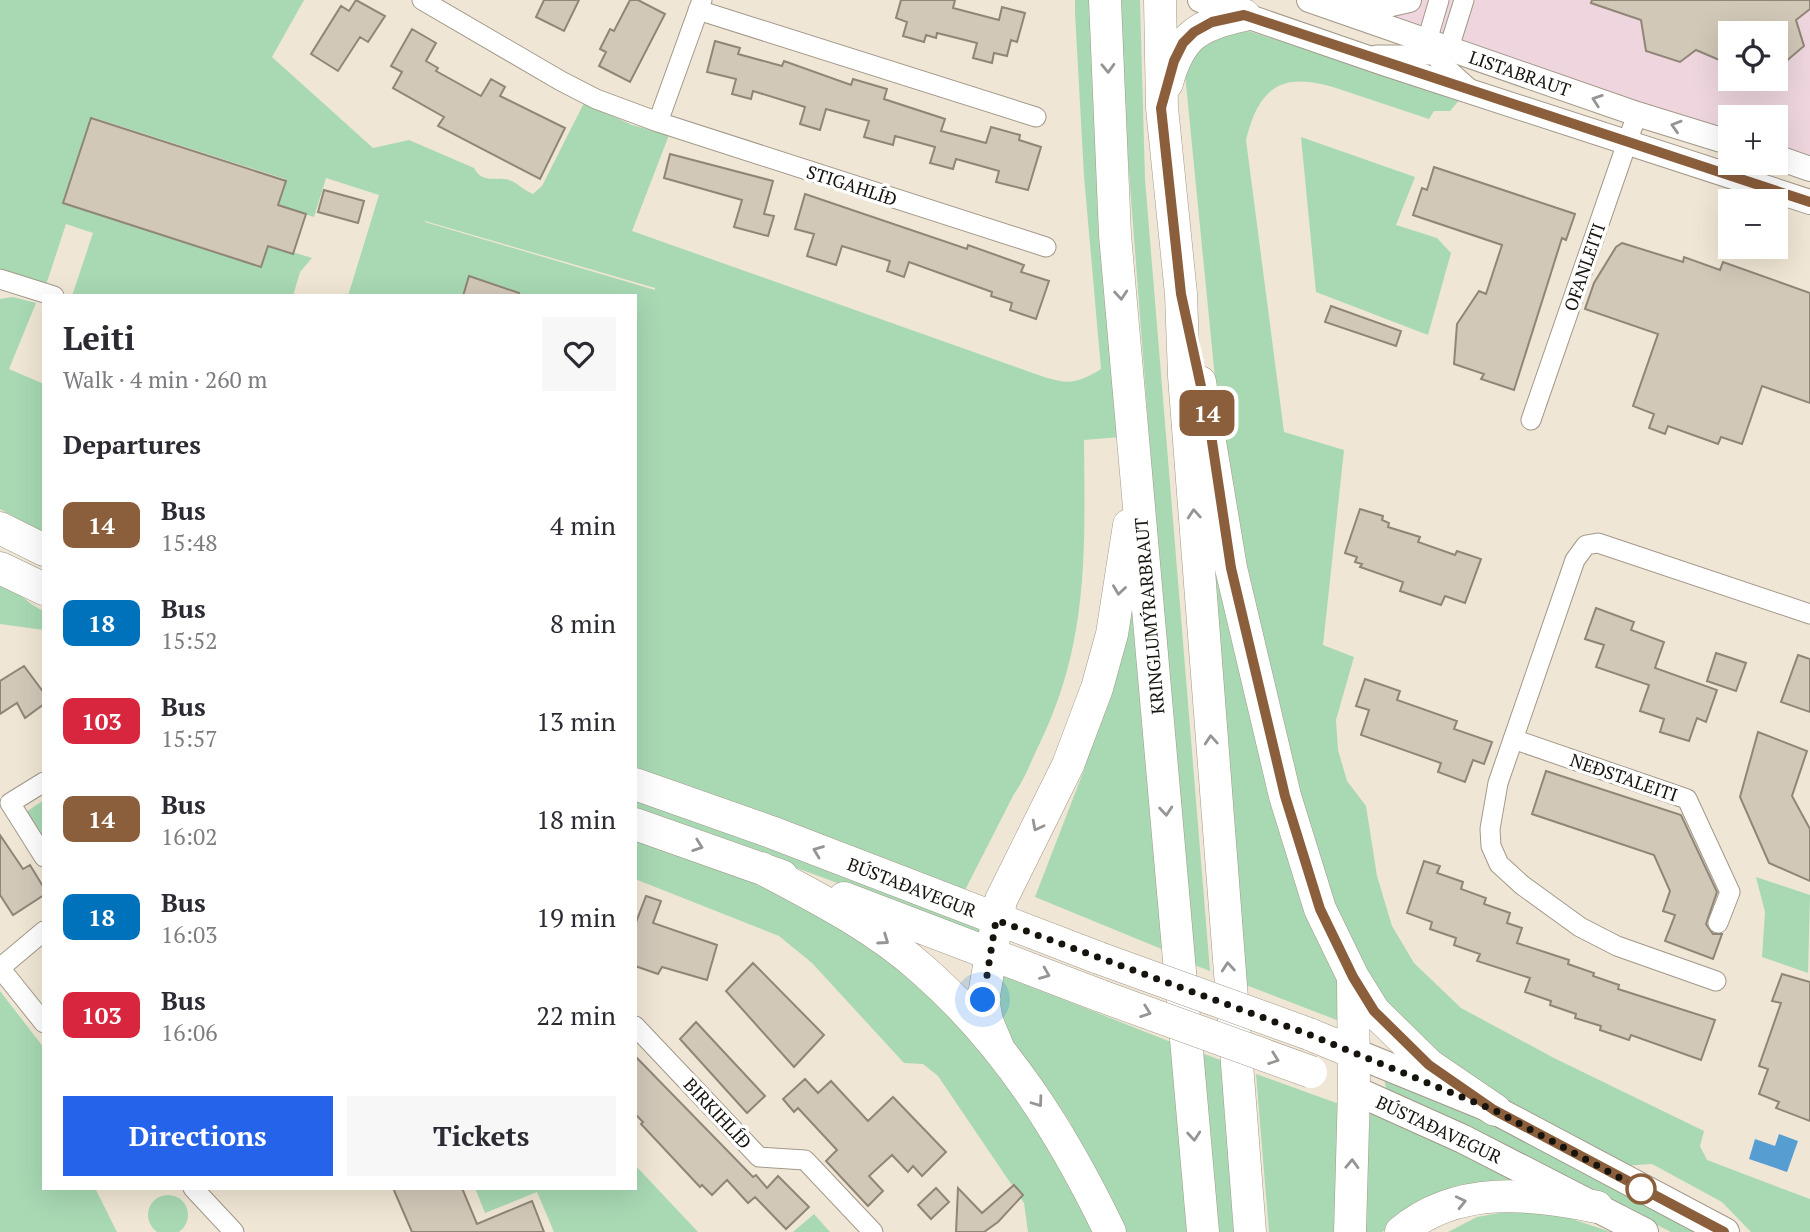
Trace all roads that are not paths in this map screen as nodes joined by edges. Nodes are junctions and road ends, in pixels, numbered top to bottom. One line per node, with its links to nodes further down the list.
1 (422, 0): 17 (street, STIGAHLÍÐ)
2 (1105, 0): 28 (main road, KRINGLUMÝRARBRAUT, one-way to 28)
3 (1160, 0): 14 (main road)
4 (1200, 0): 10 (street, LISTABRAUT)
5 (1409, 0): 8 (street)
6 (1439, 0): 11 (street)
7 (1464, 0): 11 (street)
8 (1316, 2): 11 (street, LISTABRAUT)
9 (700, 5): 16 (street); 17 (street)
10 (1244, 15): 12 (street, LISTABRAUT); 14 (main road)
11 (1437, 48): 12 (street); 13 (street); 15 (street, LISTABRAUT, one-way to 11)
12 (1354, 53): 13 (street, LISTABRAUT)
13 (1471, 89): 19 (street, LISTABRAUT)
14 (1161, 108): 26 (main road)
15 (1637, 114): 18 (street, LISTABRAUT, one-way to 15); 19 (street, OFANLEITI)
16 (1036, 117)
17 (658, 122): 23 (street, STIGAHLÍÐ)
18 (1718, 139)
19 (1628, 141): 22 (street, LISTABRAUT); 27 (street, OFANLEITI)
20 (1788, 161): 21 (street)
21 (1810, 169)
22 (1810, 202)
23 (1046, 247)
24 (0, 279): 25 (street)
25 (48, 294)
26 (1181, 294): 45 (main road); 59 (main road, one-way to 26)
27 (1531, 420)
28 (1136, 474): 40 (main road, one-way to 40); 58 (main road, KRINGLUMÝRARBRAUT, one-way to 58)
29 (0, 528): 30 (main road)
30 (42, 549)
31 (2, 569): 32 (main road)
32 (42, 588)
33 (1810, 614): 34 (street)
34 (1513, 739): 41 (street, NEÐSTALEITI); 46 (street)
35 (42, 783): 38 (street)
36 (637, 785): 40 (main road, BÚSTAÐAVEGUR, one-way to 36)
37 (637, 825): 39 (main road, BÚSTAÐAVEGUR, one-way to 39)
38 (42, 854)
39 (761, 869): 43 (main road, BÚSTAÐAVEGUR); 49 (main road, one-way to 49)
40 (996, 920): 43 (main road); 50 (main road, BÚSTAÐAVEGUR, bridge)
41 (1718, 923)
42 (42, 934): 44 (street)
43 (990, 952): 49 (main road); 51 (main road, BÚSTAÐAVEGUR, one-way to 51, bridge)
44 (0, 968): 47 (street)
45 (1353, 977): 50 (main road); 52 (main road)
46 (1716, 981)
47 (42, 1020)
48 (637, 1028): 56 (street, BIRKIHLÍÐ)
49 (998, 1047): 57 (main road, one-way to 57)
50 (1354, 1053): 51 (main road); 52 (main road, BÚSTAÐAVEGUR)
51 (1354, 1090): 54 (main road, BÚSTAÐAVEGUR); 60 (main road, one-way to 51)
52 (1494, 1110): 63 (main road, BÚSTAÐAVEGUR)
53 (195, 1190): 55 (street)
54 (1597, 1207): 61 (main road, one-way to 54); 62 (main road, BÚSTAÐAVEGUR)
55 (234, 1232)
56 (873, 1232)
57 (1110, 1232)
58 (1203, 1232)
59 (1250, 1232)
60 (1350, 1232)
61 (1401, 1232)
62 (1644, 1232)
63 (1724, 1232)

